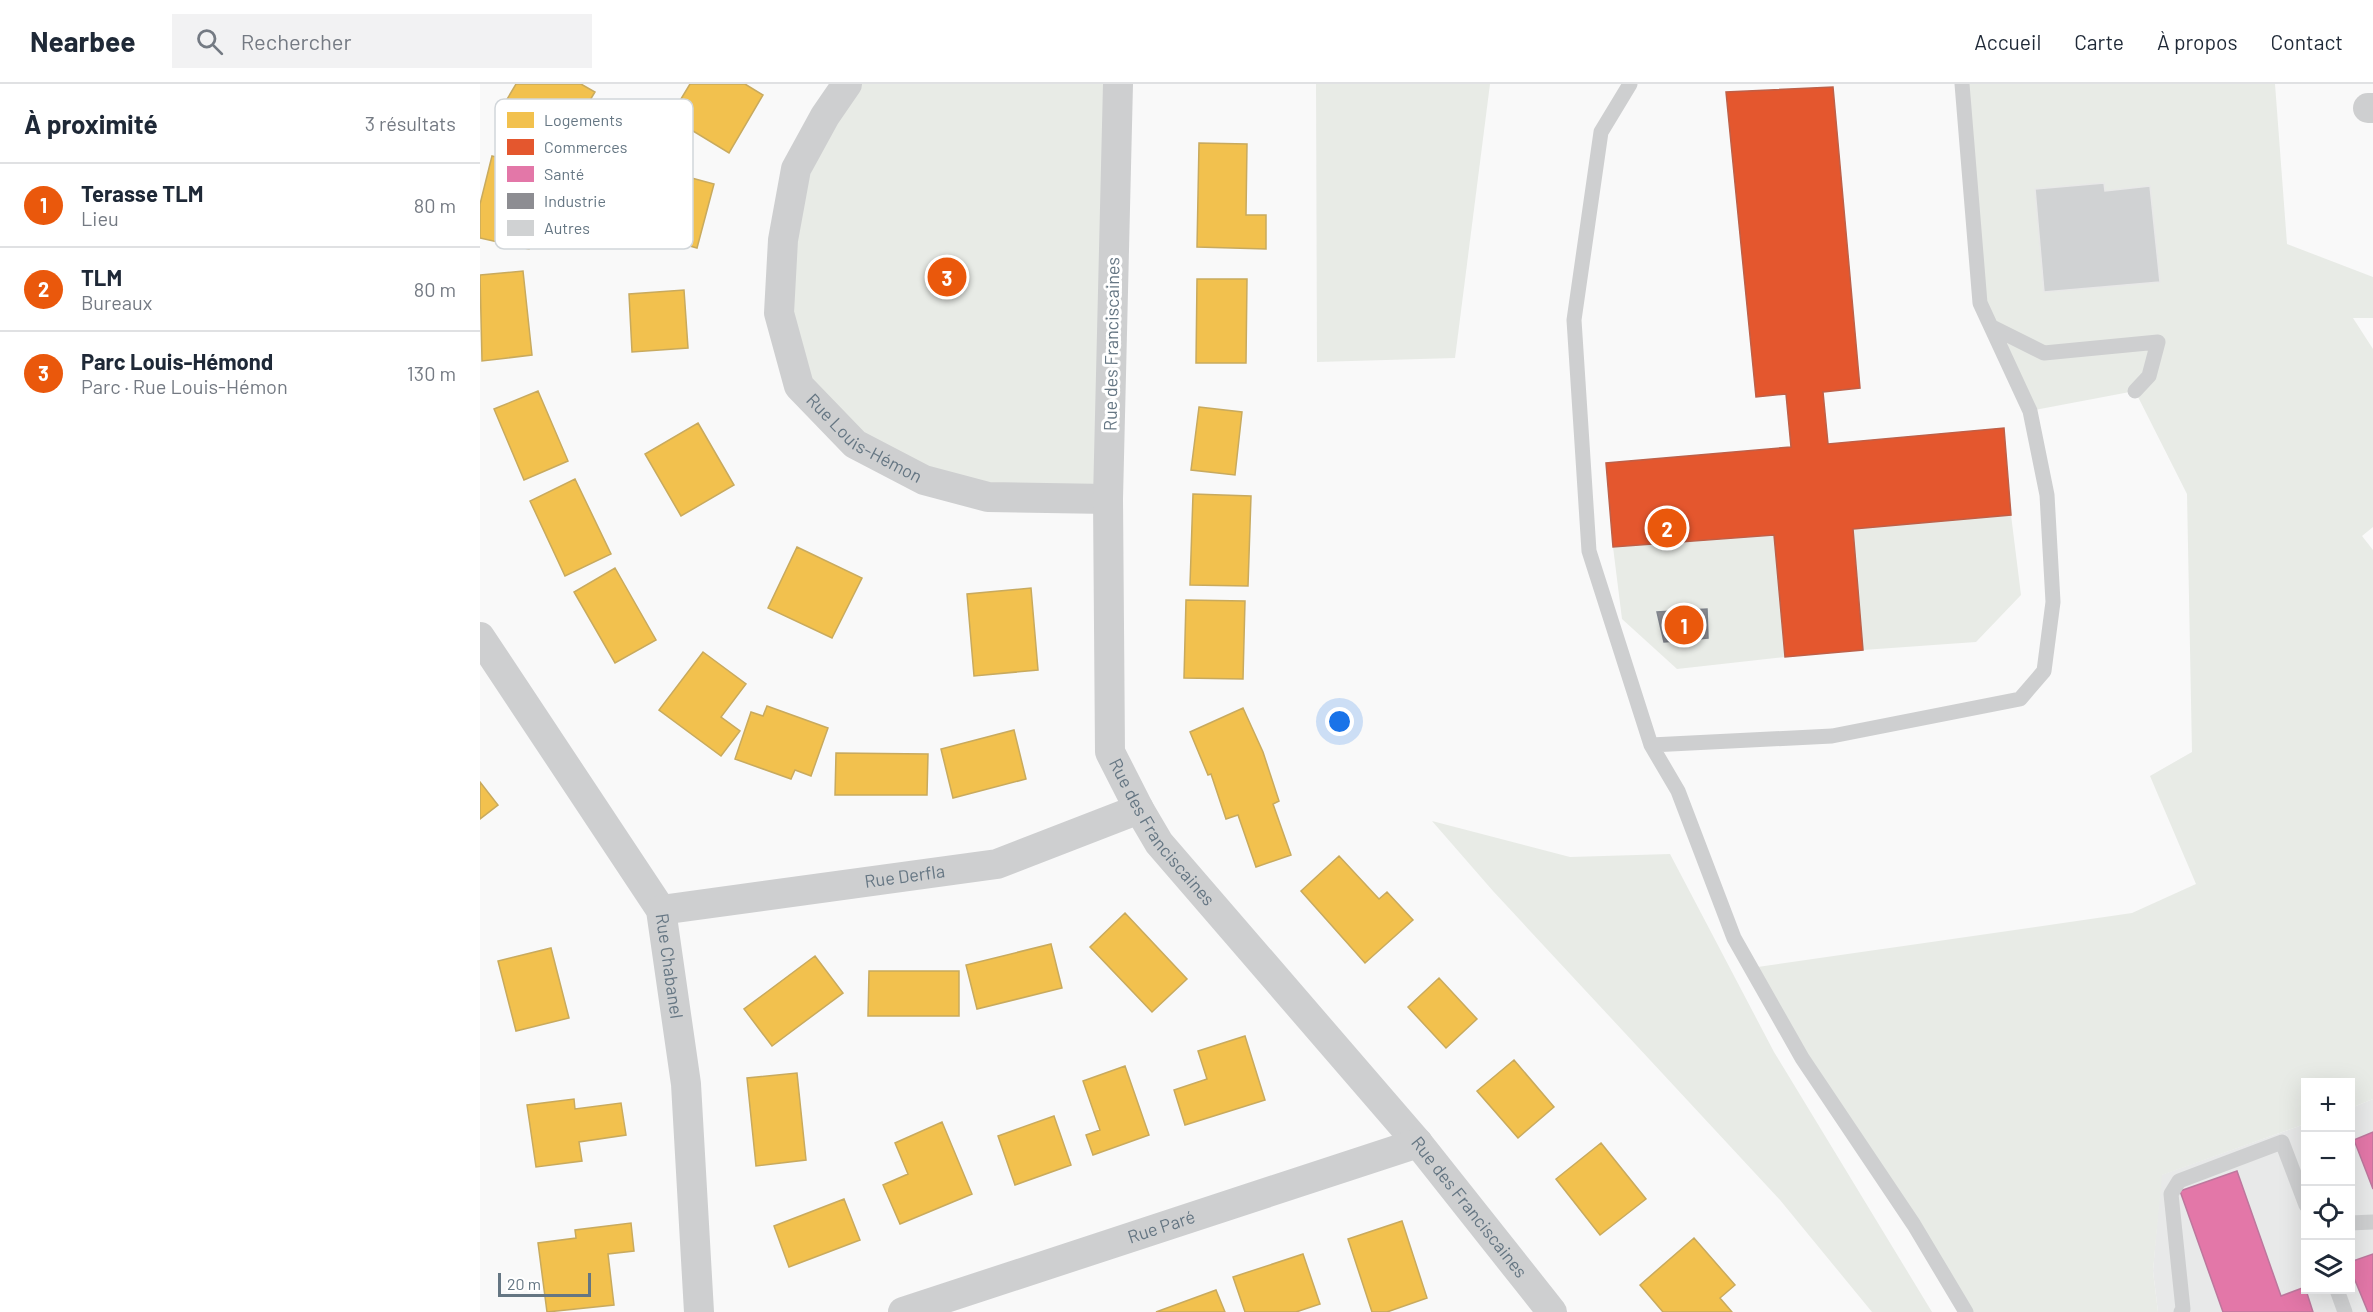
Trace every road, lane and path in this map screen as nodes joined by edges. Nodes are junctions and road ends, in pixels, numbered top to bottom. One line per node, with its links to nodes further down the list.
1 (847, 84): 7 (street, Rue Louis-Hémon)
2 (1118, 84): 7 (street, Rue des Franciscaines)
3 (1630, 84): 9 (lane)
4 (1962, 84): 5 (lane)
5 (1992, 327): 6 (lane); 9 (lane)
6 (2135, 391)
7 (1108, 499): 10 (street, Rue des Franciscaines)
8 (480, 637): 11 (street, Rue Chabanel)
9 (1651, 745): 20 (lane)
10 (1139, 809): 11 (street, Rue Derfla); 12 (street, Rue des Franciscaines)
11 (661, 910): 17 (street, Rue Chabanel)
12 (1418, 1143): 18 (street, Rue Paré); 19 (street, Rue des Franciscaines)
13 (2301, 1192): 21 (lane)
14 (2373, 1221): 15 (lane)
15 (2355, 1222)
16 (2338, 1294): 22 (lane)
17 (699, 1312)
18 (903, 1312)
19 (1552, 1312)
20 (1966, 1312)
21 (2181, 1312)
22 (2345, 1312)

